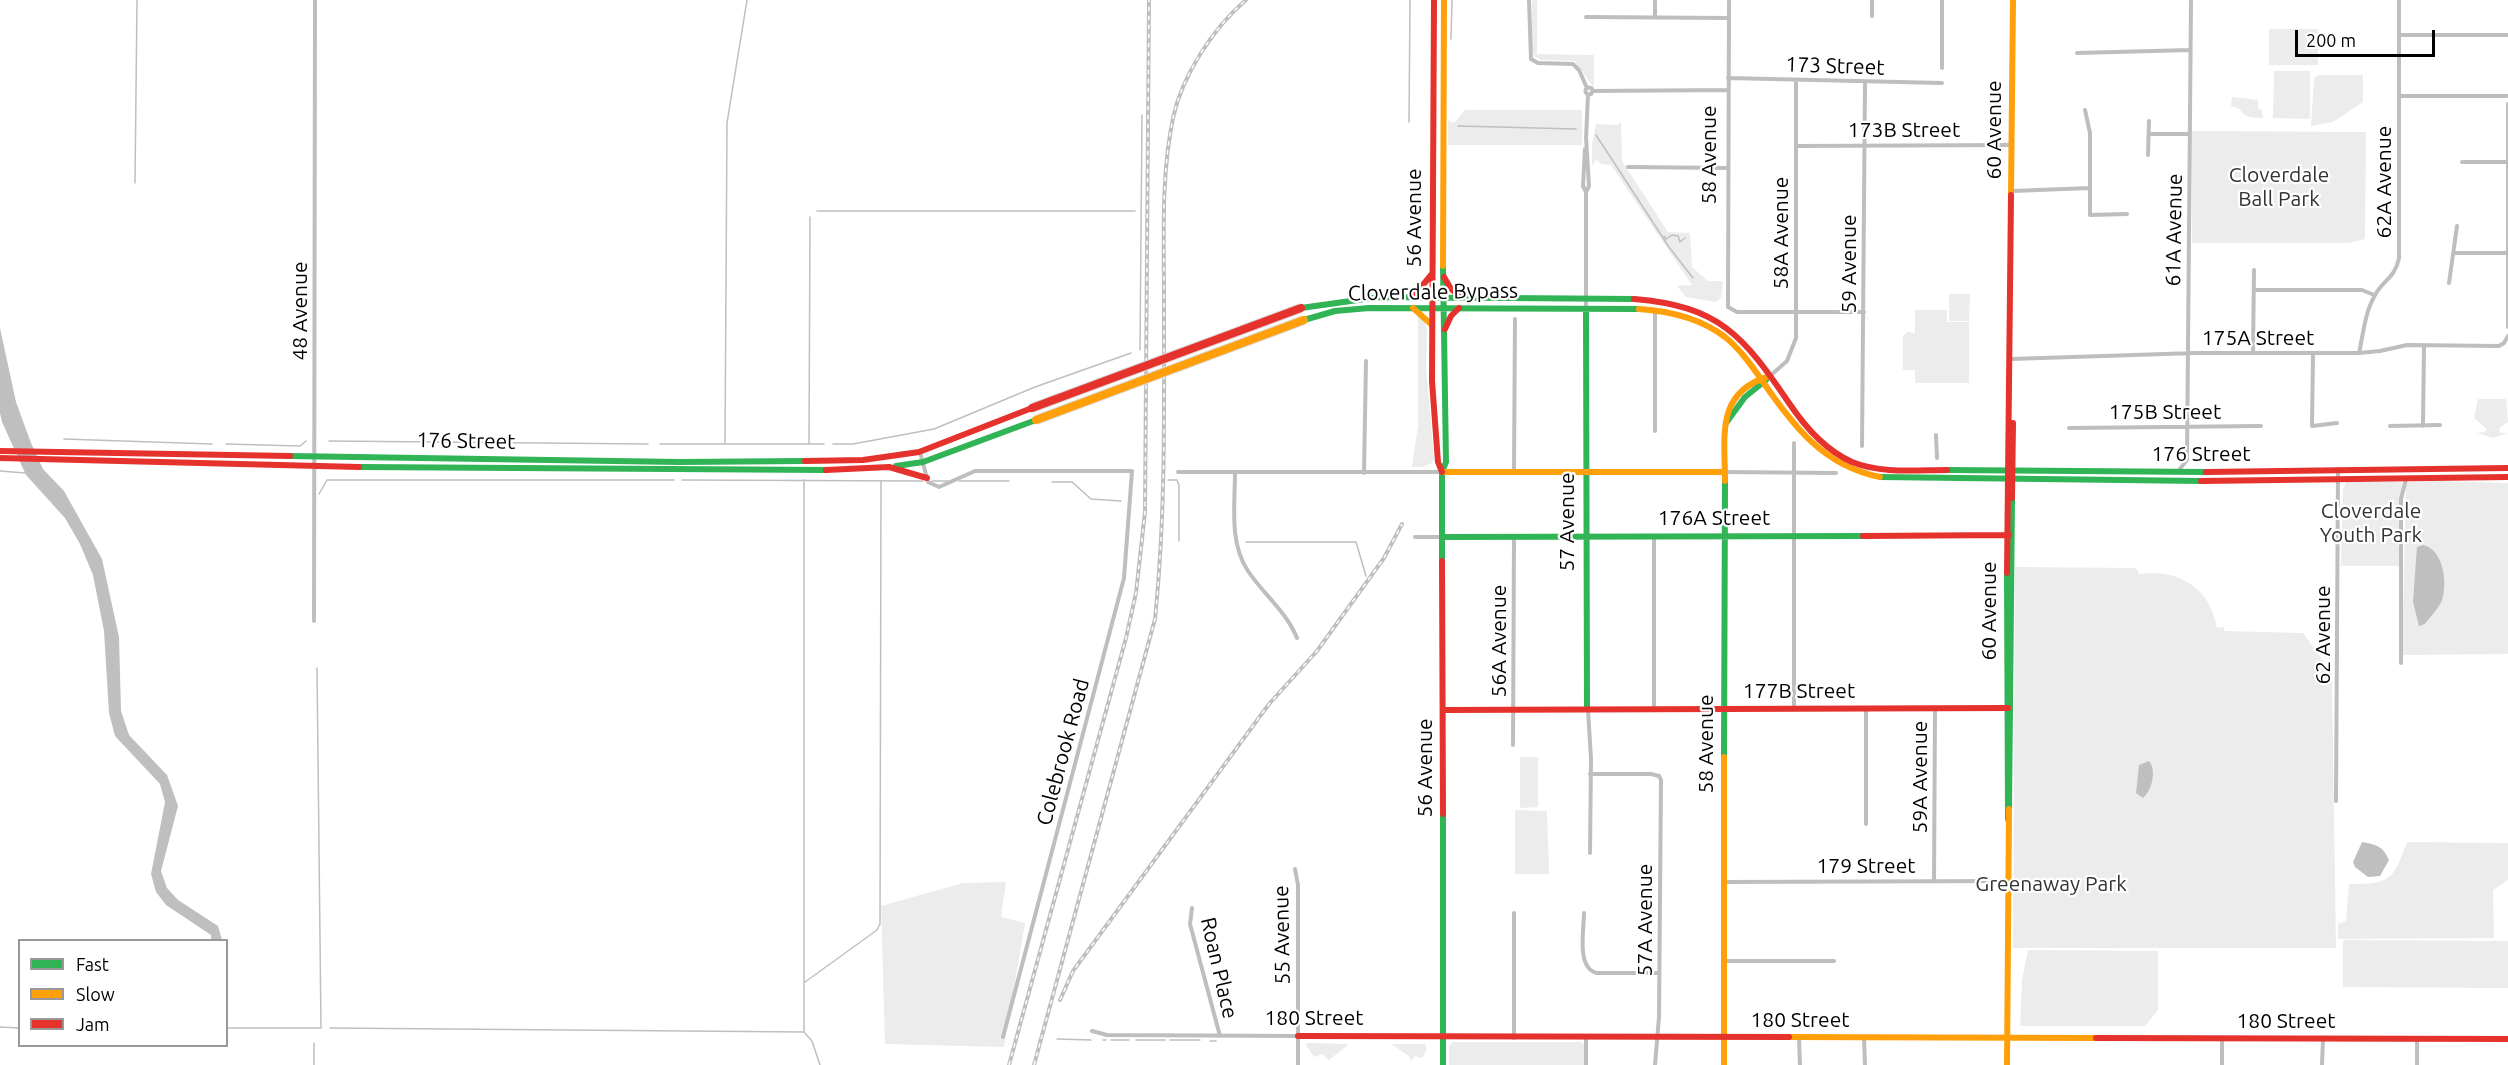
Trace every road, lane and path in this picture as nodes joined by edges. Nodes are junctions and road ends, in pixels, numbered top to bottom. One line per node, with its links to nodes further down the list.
1 (315, 0): 96 (street, 48 Avenue)
2 (1434, 0): 49 (main road, 56 Avenue)
3 (1444, 0): 50 (main road, 56 Avenue)
4 (1529, 0): 26 (street)
5 (1655, 0): 14 (street)
6 (1729, 0): 15 (street, 58 Avenue)
7 (1872, 0): 12 (street)
8 (1942, 0): 20 (street)
9 (2013, 0): 34 (main road, 60 Avenue)
10 (2191, 0): 18 (street, 61A Avenue)
11 (2399, 0): 16 (street, 62A Avenue)
12 (1872, 16)
13 (1586, 17): 14 (street)
14 (1655, 17): 15 (street)
15 (1728, 18): 21 (street, 58 Avenue)
16 (2399, 35): 17 (street); 27 (street, 62A Avenue)
17 (2508, 35)
18 (2190, 51): 19 (street); 33 (street, 61A Avenue)
19 (2077, 53)
20 (1942, 68)
21 (1728, 78): 22 (street, 173 Street); 25 (street, 58 Avenue)
22 (1796, 80): 23 (street, 173 Street); 35 (street, 58A Avenue)
23 (1865, 82): 24 (street, 173 Street); 36 (street, 59 Avenue)
24 (1942, 83)
25 (1728, 90): 26 (street); 41 (street, 58 Avenue)
26 (1590, 93): 58 (street, 57 Avenue)
27 (2399, 96): 28 (street); 53 (street, 62A Avenue)
28 (2508, 96)
29 (2508, 104): 39 (street)
30 (2085, 110): 42 (street)
31 (2149, 121): 32 (street)
32 (2149, 134): 33 (street); 37 (street)
33 (2189, 134): 77 (street, 61A Avenue)
34 (2012, 145): 36 (street, 173B Street); 43 (main road, 60 Avenue)
35 (1796, 146): 36 (street, 173B Street); 65 (street, 58A Avenue)
36 (1865, 146): 66 (street, 59 Avenue)
37 (2148, 155)
38 (2462, 162): 39 (street)
39 (2508, 162): 47 (street)
40 (1628, 167): 41 (street)
41 (1727, 168): 65 (street, 58 Avenue)
42 (2090, 188): 43 (street); 44 (street)
43 (2012, 191): 78 (main road, 60 Avenue)
44 (2127, 214)
45 (2457, 226): 46 (street)
46 (2454, 253): 47 (street); 51 (street)
47 (2507, 253): 67 (street)
48 (2254, 270): 52 (street)
49 (1432, 274): 54 (main road); 55 (main road, 56 Avenue)
50 (1443, 276): 56 (main road, 56 Avenue); 57 (main road)
51 (2449, 283)
52 (2254, 290): 53 (street); 74 (street)
53 (2374, 295): 76 (street, 62A Avenue)
54 (1414, 296): 55 (main road, Cloverdale Bypass); 93 (main road, Cloverdale Bypass, bridge)
55 (1432, 297): 56 (main road, Cloverdale Bypass); 60 (main road, 56 Avenue)
56 (1443, 297): 57 (main road, Cloverdale Bypass); 61 (main road, 56 Avenue)
57 (1461, 298): 58 (main road, Cloverdale Bypass)
58 (1586, 299): 63 (street, 57 Avenue); 80 (main road, Cloverdale Bypass)
59 (1413, 308): 60 (main road, Cloverdale Bypass); 69 (main road); 99 (main road, Cloverdale Bypass, bridge)
60 (1432, 308): 61 (main road, Cloverdale Bypass); 69 (main road, 56 Avenue)
61 (1443, 308): 62 (main road, Cloverdale Bypass); 71 (main road, 56 Avenue)
62 (1459, 308): 63 (main road, Cloverdale Bypass); 71 (main road)
63 (1586, 309): 64 (main road, Cloverdale Bypass); 108 (main road, 57 Avenue)
64 (1655, 310): 81 (main road, Cloverdale Bypass); 89 (street)
65 (1796, 312): 66 (street); 80 (street, 58A Avenue)
66 (1864, 312): 92 (street, 59 Avenue)
67 (2508, 318): 70 (street)
68 (1515, 319): 107 (street)
69 (1432, 325): 106 (main road, 56 Avenue)
70 (2508, 327)
71 (1443, 333): 106 (main road, 56 Avenue)
72 (2508, 336): 73 (street, 175A Street)
73 (2424, 345): 76 (street, 175A Street); 85 (street)
74 (2253, 353): 75 (street, 175A Street); 77 (street, 175A Street)
75 (2313, 353): 76 (street, 175A Street); 82 (street)
76 (2359, 353)
77 (2187, 354): 78 (street, 175A Street); 87 (street, 61A Avenue)
78 (2011, 359): 111 (main road, 60 Avenue)
79 (1366, 361): 114 (street)
80 (1770, 376): 81 (main road, 58 Avenue); 103 (main road, Cloverdale Bypass)
81 (1762, 381): 109 (main road, 58 Avenue); 120 (main road, Cloverdale Bypass)
82 (2337, 423)
83 (2261, 426): 87 (street, 175B Street)
84 (2390, 426): 85 (street)
85 (2423, 426): 86 (street)
86 (2440, 426)
87 (2187, 427): 88 (street, 175B Street); 98 (street, 61A Avenue)
88 (2069, 428)
89 (1655, 431)
90 (1936, 435): 97 (street)
91 (1794, 443): 110 (street)
92 (1862, 446)
93 (919, 452): 96 (main road, 176 Street); 99 (street)
94 (4, 455): 95 (main road, 176 Street)
95 (50, 455): 96 (main road, 176 Street); 101 (main road)
96 (314, 458): 101 (street, 48 Avenue)
97 (1936, 458)
98 (2187, 460): 112 (street); 113 (street)
99 (923, 462): 100 (main road); 119 (street)
100 (889, 466): 101 (main road); 119 (main road)
101 (314, 467): 130 (street, 48 Avenue)
102 (2508, 468): 116 (main road, 176 Street)
103 (1894, 471): 111 (main road, 176 Street)
104 (1178, 472): 105 (street)
105 (1235, 472): 114 (street); 131 (street)
106 (1442, 472): 107 (main road); 114 (street); 127 (main road, 56 Avenue)
107 (1514, 472): 108 (main road)
108 (1585, 472): 109 (main road); 122 (main road, 57 Avenue)
109 (1725, 472): 110 (street); 124 (main road, 58 Avenue)
110 (1794, 472): 115 (street); 125 (street)
111 (2011, 472): 112 (main road, 176 Street); 120 (main road, 60 Avenue)
112 (2177, 472): 113 (main road, 176 Street)
113 (2202, 472): 116 (main road, 176 Street)
114 (1364, 473)
115 (1836, 473)
116 (2338, 473): 117 (main road); 120 (main road, Cloverdale Bypass); 144 (street, 62 Avenue)
117 (2406, 477): 118 (main road); 132 (street)
118 (2508, 477)
119 (927, 478): 160 (street, Colebrook Road)
120 (2010, 481): 121 (main road, 60 Avenue)
121 (2010, 535): 125 (main road, 176A Street); 129 (main road, 60 Avenue); 129 (main road, 60 Avenue)
122 (1584, 536): 123 (main road, 176A Street); 128 (main road, 176A Street); 135 (main road, 57 Avenue)
123 (1654, 536): 124 (main road, 176A Street); 136 (street)
124 (1725, 536): 125 (main road, 176A Street); 137 (main road, 58 Avenue)
125 (1794, 536): 138 (street)
126 (1415, 537): 127 (street, 176A Street)
127 (1444, 537): 128 (main road, 176A Street); 140 (main road, 56 Avenue)
128 (1514, 537): 141 (street, 56A Avenue)
129 (2009, 610): 134 (main road, 60 Avenue); 134 (main road, 60 Avenue)
130 (314, 621)
131 (1297, 638)
132 (2401, 663)
133 (1935, 708): 134 (main road, 177B Street); 139 (main road, 177B Street); 148 (street, 59A Avenue)
134 (2009, 708): 149 (main road, 60 Avenue)
135 (1587, 709): 136 (main road, 177B Street); 141 (main road, 177B Street); 143 (street, 57 Avenue)
136 (1654, 709): 137 (main road, 177B Street)
137 (1724, 709): 138 (main road, 177B Street); 150 (main road, 58 Avenue)
138 (1794, 709): 139 (main road, 177B Street)
139 (1866, 709): 145 (street)
140 (1443, 710): 141 (main road, 177B Street); 161 (main road, 56 Avenue)
141 (1514, 710): 142 (street, 56A Avenue)
142 (1513, 745)
143 (1590, 774): 146 (street, 57 Avenue); 156 (street, 57A Avenue)
144 (2336, 801)
145 (1866, 824)
146 (1590, 853)
147 (1295, 869): 159 (street, 55 Avenue)
148 (1934, 881): 149 (street, 179 Street); 150 (street, 179 Street)
149 (2008, 881): 168 (main road, 60 Avenue)
150 (1724, 882): 154 (main road, 58 Avenue)
151 (1192, 908): 158 (street, Roan Place)
152 (1514, 913): 162 (street)
153 (1584, 913): 156 (street)
154 (1724, 961): 155 (street); 165 (main road, 58 Avenue)
155 (1834, 961)
156 (1659, 973): 164 (street, 57A Avenue)
157 (1092, 1031): 158 (street, 180 Street)
158 (1220, 1036): 159 (street, 180 Street)
159 (1298, 1036): 161 (main road, 180 Street); 173 (street, 55 Avenue)
160 (1003, 1037)
161 (1442, 1037): 162 (main road, 180 Street); 174 (main road, 56 Avenue)
162 (1514, 1038): 163 (main road, 180 Street)
163 (1586, 1038): 164 (main road, 180 Street); 175 (street)
164 (1656, 1038): 165 (main road, 180 Street); 176 (street, 57A Avenue)
165 (1724, 1038): 166 (main road, 180 Street); 177 (main road, 58 Avenue)
166 (1799, 1038): 167 (main road, 180 Street); 178 (street)
167 (1864, 1038): 168 (main road, 180 Street); 179 (street)
168 (2007, 1039): 169 (main road, 180 Street); 180 (main road, 60 Avenue)
169 (2222, 1039): 170 (main road, 180 Street); 181 (street)
170 (2323, 1039): 171 (main road, 180 Street); 182 (street)
171 (2417, 1039): 172 (main road, 180 Street); 183 (street)
172 (2508, 1039)
173 (1298, 1065)
174 (1443, 1065)
175 (1586, 1065)
176 (1655, 1065)
177 (1724, 1065)
178 (1800, 1065)
179 (1865, 1065)
180 (2007, 1065)
181 (2222, 1065)
182 (2322, 1065)
183 (2416, 1065)

